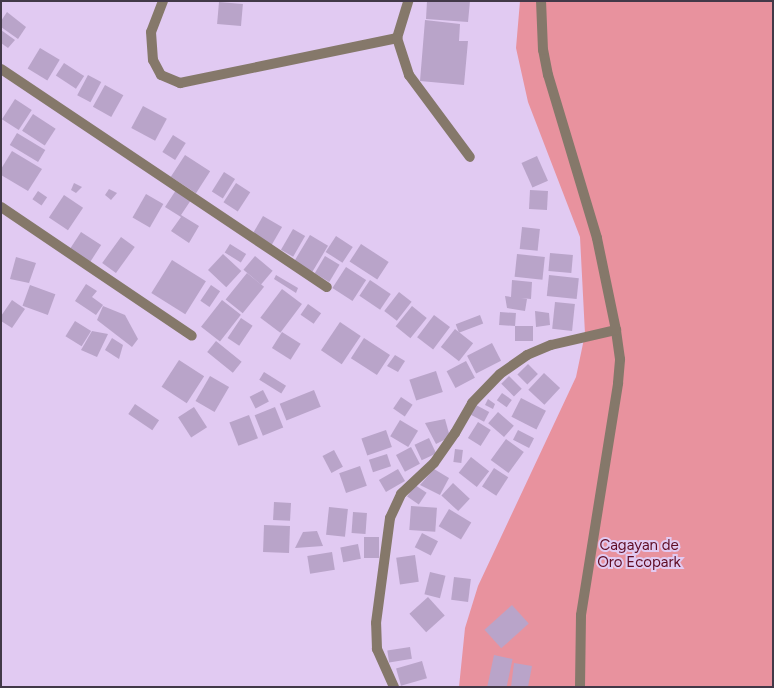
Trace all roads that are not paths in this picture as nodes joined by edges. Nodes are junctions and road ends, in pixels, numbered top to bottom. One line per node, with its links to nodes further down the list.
1 (163, 1): 4 (street)
2 (408, 1): 4 (street)
3 (541, 1): 9 (street)
4 (397, 38): 6 (street)
5 (1, 70): 8 (street)
6 (470, 157)
7 (1, 207): 10 (street)
8 (326, 287)
9 (616, 330): 11 (street); 12 (street)
10 (192, 336)
11 (394, 687)
12 (580, 687)

